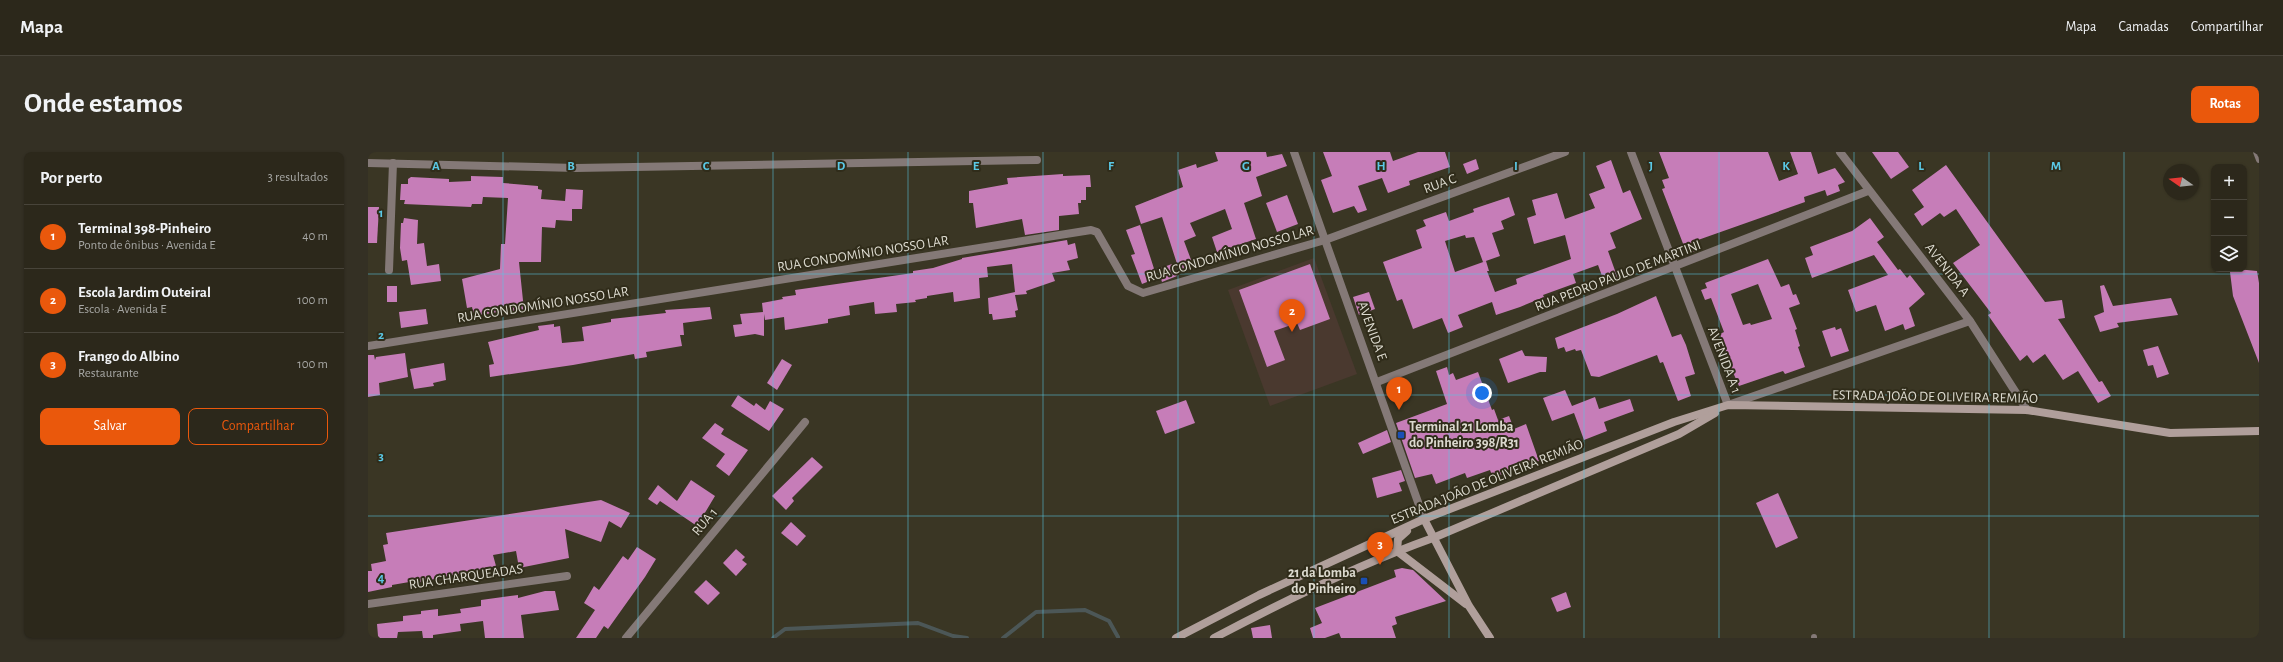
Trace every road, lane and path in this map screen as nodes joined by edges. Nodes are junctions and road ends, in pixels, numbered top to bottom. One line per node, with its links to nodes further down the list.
1 (1294, 152): 11 (street, AVENIDA E)
2 (1565, 152): 11 (street, RUA C)
3 (1631, 152): 12 (street, AVENIDA A 1)
4 (1840, 152): 10 (street, AVENIDA A)
5 (2256, 152): 7 (lane)
6 (1037, 160): 9 (street)
7 (2259, 160)
8 (368, 163): 9 (street)
9 (393, 163): 13 (street)
10 (1868, 191): 12 (street, RUA PEDRO PAULO DE MARTINI); 14 (street, AVENIDA A)
11 (1325, 240): 15 (street, RUA CONDOMÍNIO NOSSO LAR); 16 (street, AVENIDA E)
12 (1675, 268): 16 (street, RUA PEDRO PAULO DE MARTINI); 17 (street, AVENIDA A 1)
13 (389, 270)
14 (1970, 321): 17 (street, AVENIDA A 1); 18 (street, AVENIDA A)
15 (368, 346)
16 (1377, 382): 21 (street, AVENIDA E)
17 (1728, 405): 18 (main road, ESTRADA JOÃO DE OLIVEIRA REMIÃO); 21 (main road, ESTRADA JOÃO DE OLIVEIRA REMIÃO); 22 (main road, ESTRADA JOÃO DE OLIVEIRA REMIÃO)
18 (2027, 410): 20 (main road, ESTRADA JOÃO DE OLIVEIRA REMIÃO)
19 (805, 422): 27 (street, RUA 1)
20 (2259, 431)
21 (1424, 519): 22 (main road); 23 (main road); 28 (main road, ESTRADA JOÃO DE OLIVEIRA REMIÃO)
22 (1432, 538): 23 (main road, ESTRADA JOÃO DE OLIVEIRA REMIÃO); 26 (main road)
23 (1397, 551): 26 (main road); 29 (main road, ESTRADA JOÃO DE OLIVEIRA REMIÃO)
24 (567, 576): 25 (street, RUA CHARQUEADAS)
25 (368, 604)
26 (1469, 606): 30 (main road)
27 (626, 638)
28 (1176, 638)
29 (1214, 638)
30 (1490, 638)

